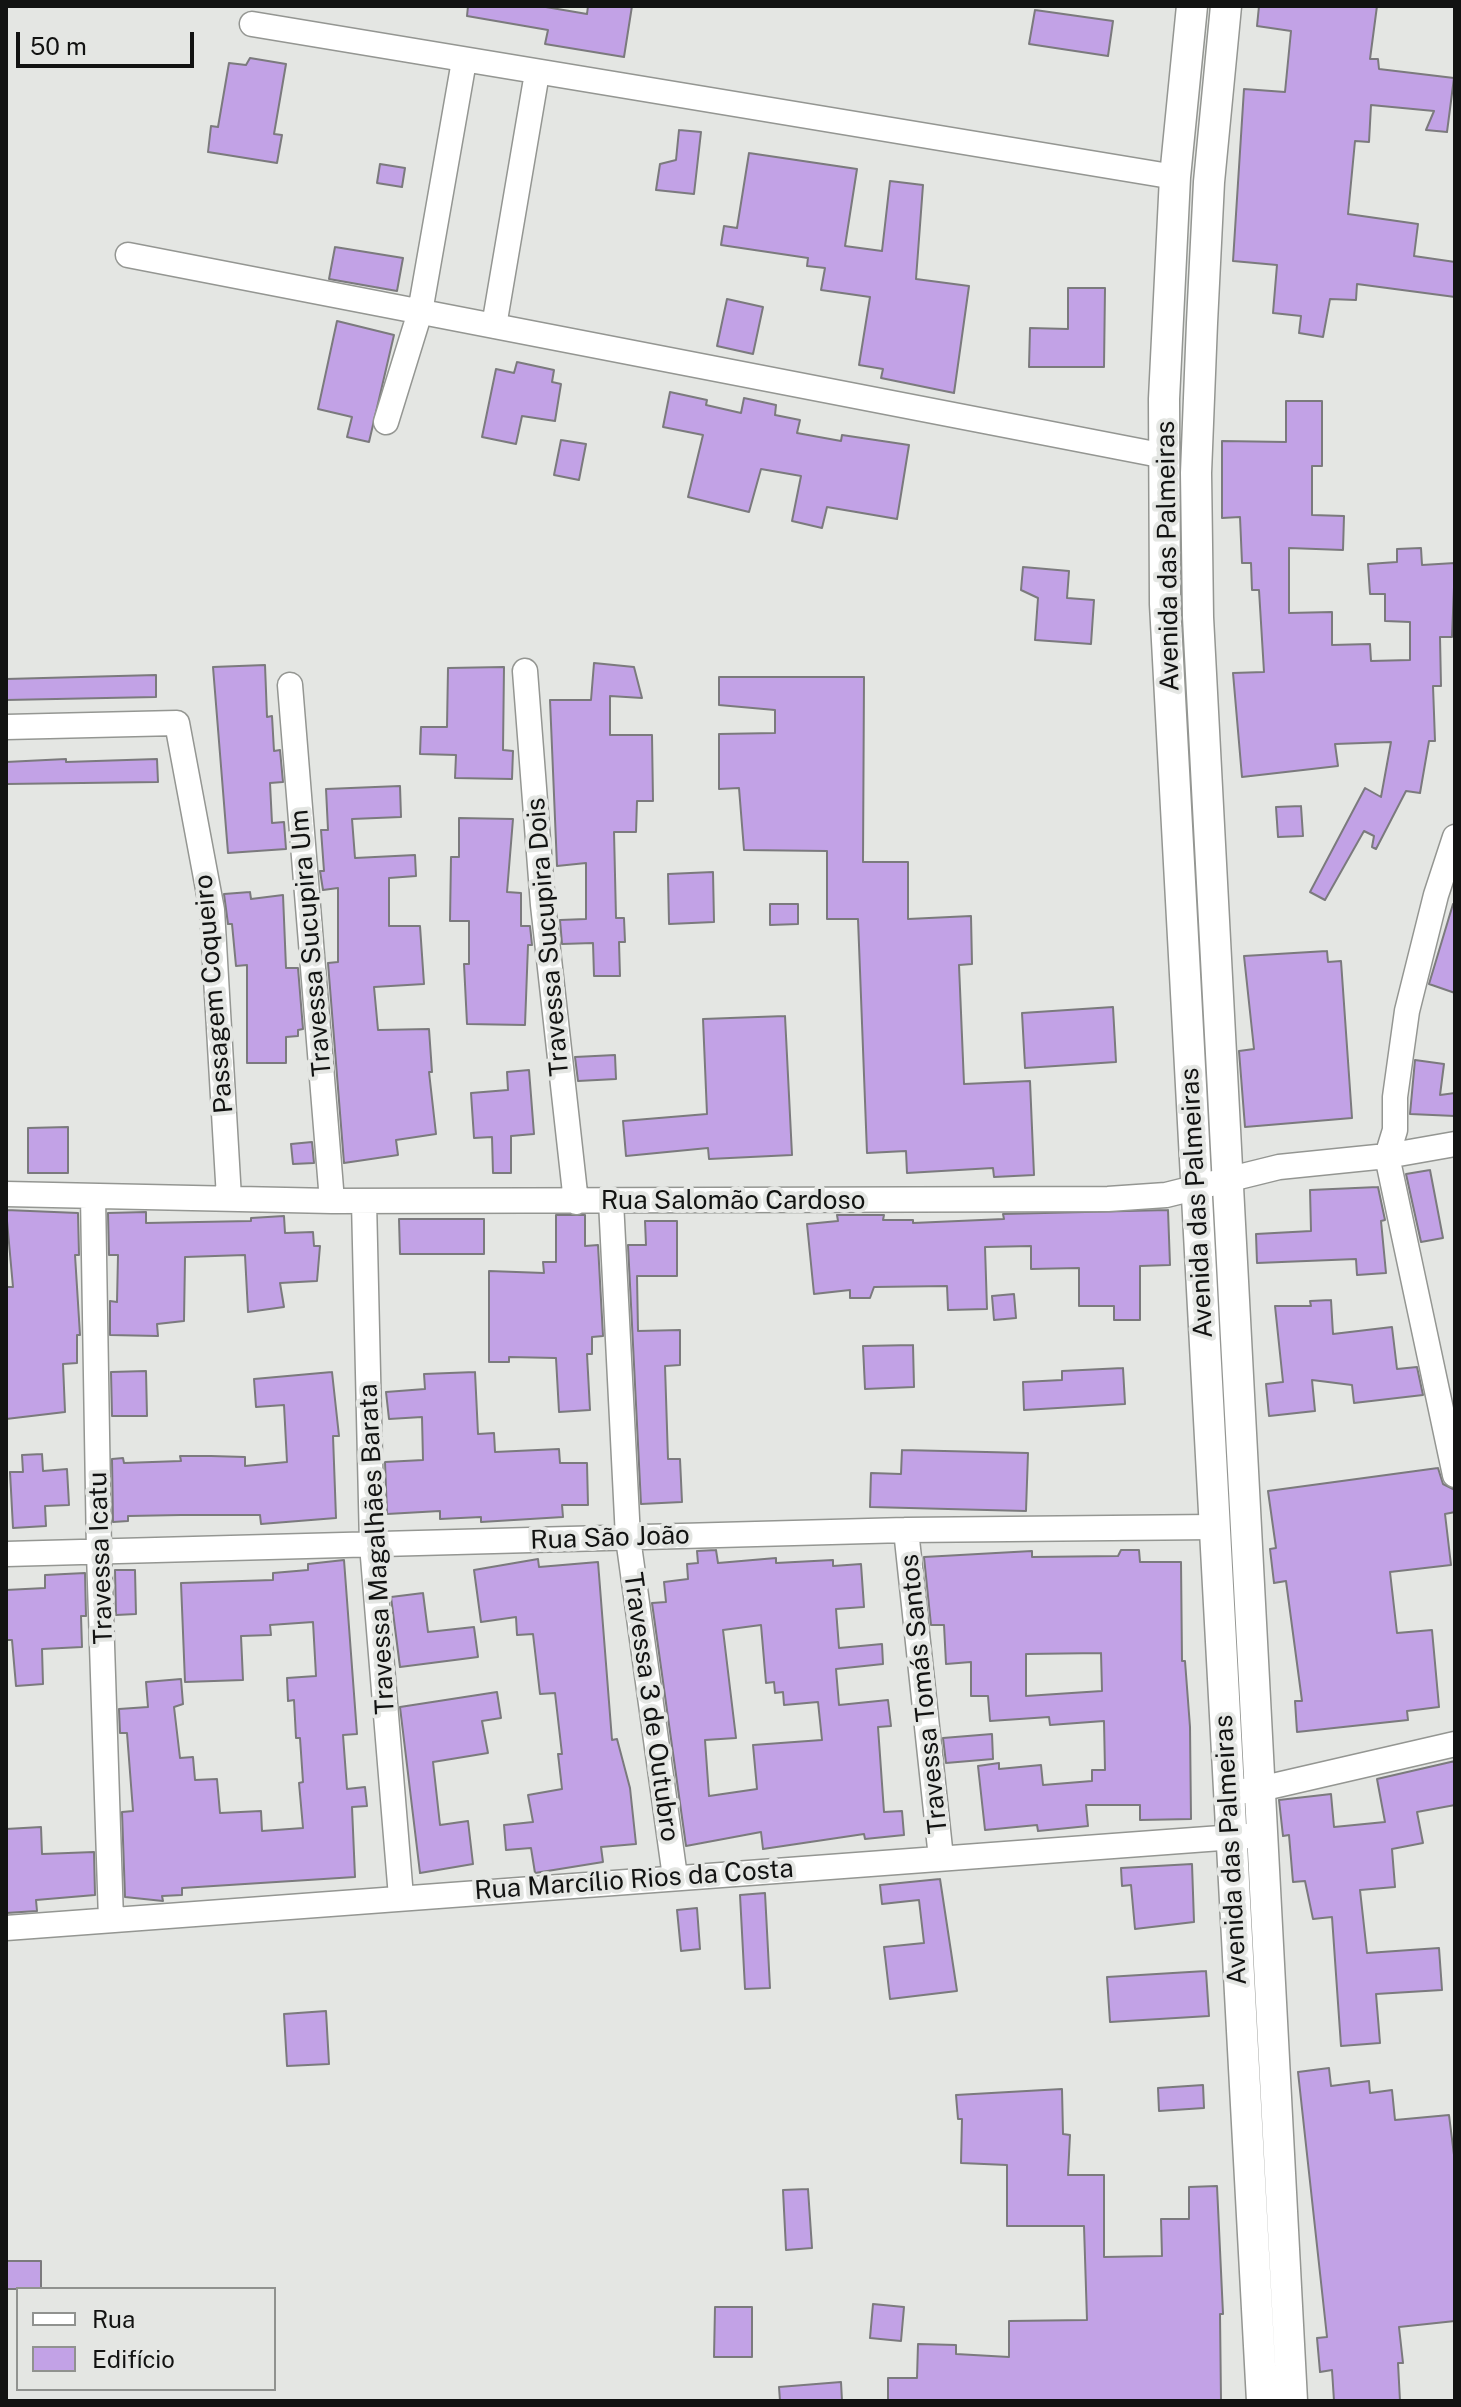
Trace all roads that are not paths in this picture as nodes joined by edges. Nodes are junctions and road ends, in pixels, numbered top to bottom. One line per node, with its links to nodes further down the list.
1 (1192, 6): 6 (main road, Avenida das Palmeiras)
2 (1226, 6): 18 (main road, Avenida das Palmeiras)
3 (252, 24): 4 (street)
4 (464, 61): 5 (street); 8 (street)
5 (537, 73): 6 (street); 9 (street)
6 (1175, 177): 11 (main road, Avenida das Palmeiras)
7 (128, 255): 8 (street)
8 (420, 312): 9 (street); 10 (street)
9 (494, 326): 11 (street)
10 (386, 422)
11 (1165, 456): 19 (main road, Avenida das Palmeiras)
12 (525, 671): 26 (street, Travessa Sucupira Dois)
13 (290, 685): 23 (street, Travessa Sucupira Um)
14 (6, 727): 22 (street, Passagem Coqueiro)
15 (1455, 837): 17 (street)
16 (1455, 1144): 17 (street, Rua Salomão Cardoso)
17 (1387, 1156): 18 (street, Rua Salomão Cardoso); 27 (street)
18 (1231, 1181): 19 (street, Rua Salomão Cardoso); 35 (main road, Avenida das Palmeiras)
19 (1195, 1189): 25 (street, Rua Salomão Cardoso); 28 (main road, Avenida das Palmeiras)
20 (6, 1194): 21 (street, Rua Salomão Cardoso)
21 (93, 1196): 22 (street, Rua Salomão Cardoso); 32 (street, Travessa Icatu)
22 (229, 1198): 23 (street, Rua Salomão Cardoso)
23 (332, 1201): 24 (street, Rua Salomão Cardoso)
24 (364, 1201): 26 (street, Rua Salomão Cardoso); 31 (street, Travessa Magalhães Barata)
25 (611, 1201): 26 (street, Rua Salomão Cardoso); 30 (street, Travessa 3 de Outubro)
26 (576, 1202)
27 (1455, 1475)
28 (1214, 1527): 29 (street, Rua São João); 36 (main road, Avenida das Palmeiras)
29 (906, 1530): 30 (street, Rua São João); 39 (street, Travessa Tomás Santos)
30 (628, 1538): 31 (street, Rua São João); 40 (street, Travessa 3 de Outubro)
31 (372, 1545): 32 (street, Rua São João); 41 (street, Travessa Magalhães Barata)
32 (99, 1553): 33 (street, Rua São João); 42 (street, Travessa Icatu)
33 (6, 1554)
34 (1455, 1744): 35 (street)
35 (1260, 1789): 36 (street); 37 (main road, Avenida das Palmeiras)
36 (1228, 1793): 38 (main road, Avenida das Palmeiras)
37 (1262, 1835): 38 (street, Rua Marcílio Rios da Costa); 45 (main road, Avenida das Palmeiras)
38 (1231, 1836): 39 (street, Rua Marcílio Rios da Costa); 44 (main road, Avenida das Palmeiras)
39 (941, 1858): 40 (street, Rua Marcílio Rios da Costa)
40 (675, 1877): 41 (street, Rua Marcílio Rios da Costa)
41 (401, 1897): 42 (street, Rua Marcílio Rios da Costa)
42 (111, 1920): 43 (street, Rua Marcílio Rios da Costa)
43 (6, 1928)
44 (1262, 2401)
45 (1292, 2401)

